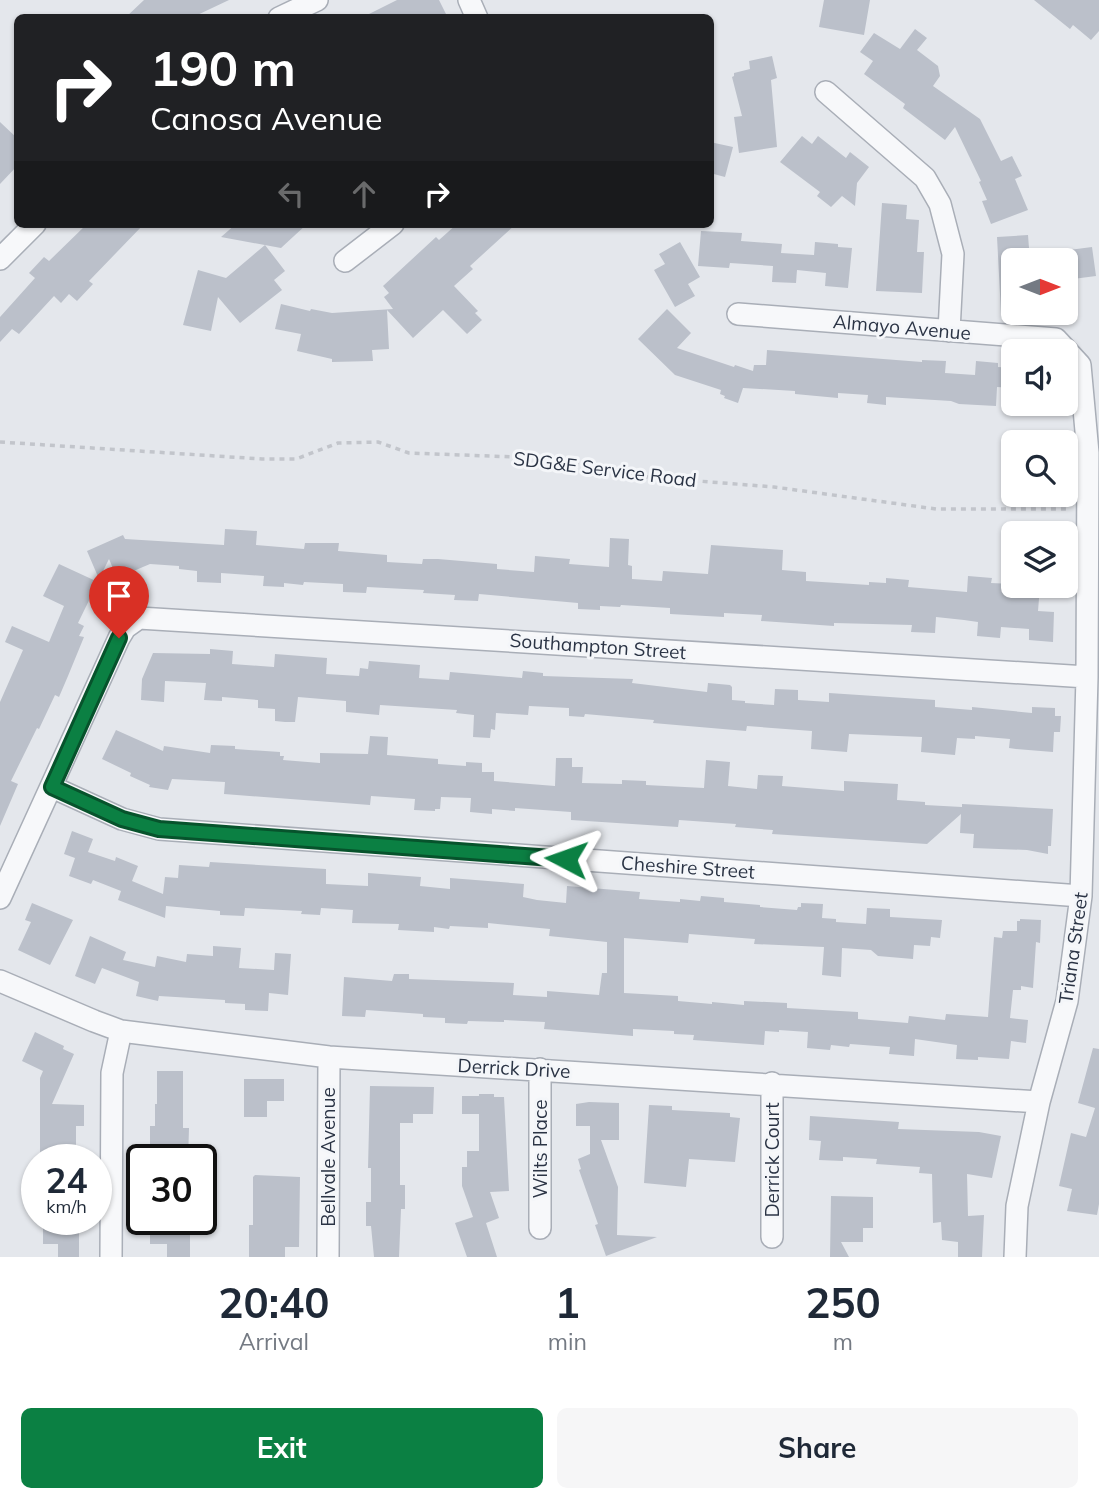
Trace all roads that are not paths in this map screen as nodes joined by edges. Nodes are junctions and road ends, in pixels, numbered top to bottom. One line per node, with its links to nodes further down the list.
1 (317, 0): 2 (street)
2 (287, 14)
3 (826, 92): 9 (street)
4 (31, 228): 6 (street)
5 (388, 228): 7 (street)
6 (0, 259)
7 (345, 261)
8 (738, 314): 9 (street, Almayo Avenue)
9 (949, 331): 10 (street, Almayo Avenue)
10 (1081, 382): 11 (street, Triana Street)
11 (1087, 677): 12 (street, Southampton Street); 13 (street, Triana Street)
12 (52, 787): 13 (street, Cheshire Street); 14 (street)
13 (1081, 896): 20 (street, Triana Street)
14 (0, 898)
15 (0, 981): 16 (street, Derrick Drive)
16 (121, 1031): 17 (street, Derrick Drive); 23 (street)
17 (329, 1057): 18 (street, Derrick Drive); 24 (street, Bellvale Avenue)
18 (540, 1069): 19 (street, Derrick Drive); 21 (street, Wilts Place)
19 (772, 1083): 20 (street, Derrick Drive); 22 (street, Derrick Court)
20 (1039, 1102): 25 (street, Triana Street)
21 (540, 1228)
22 (772, 1237)
23 (111, 1257)
24 (328, 1257)
25 (1015, 1257)

